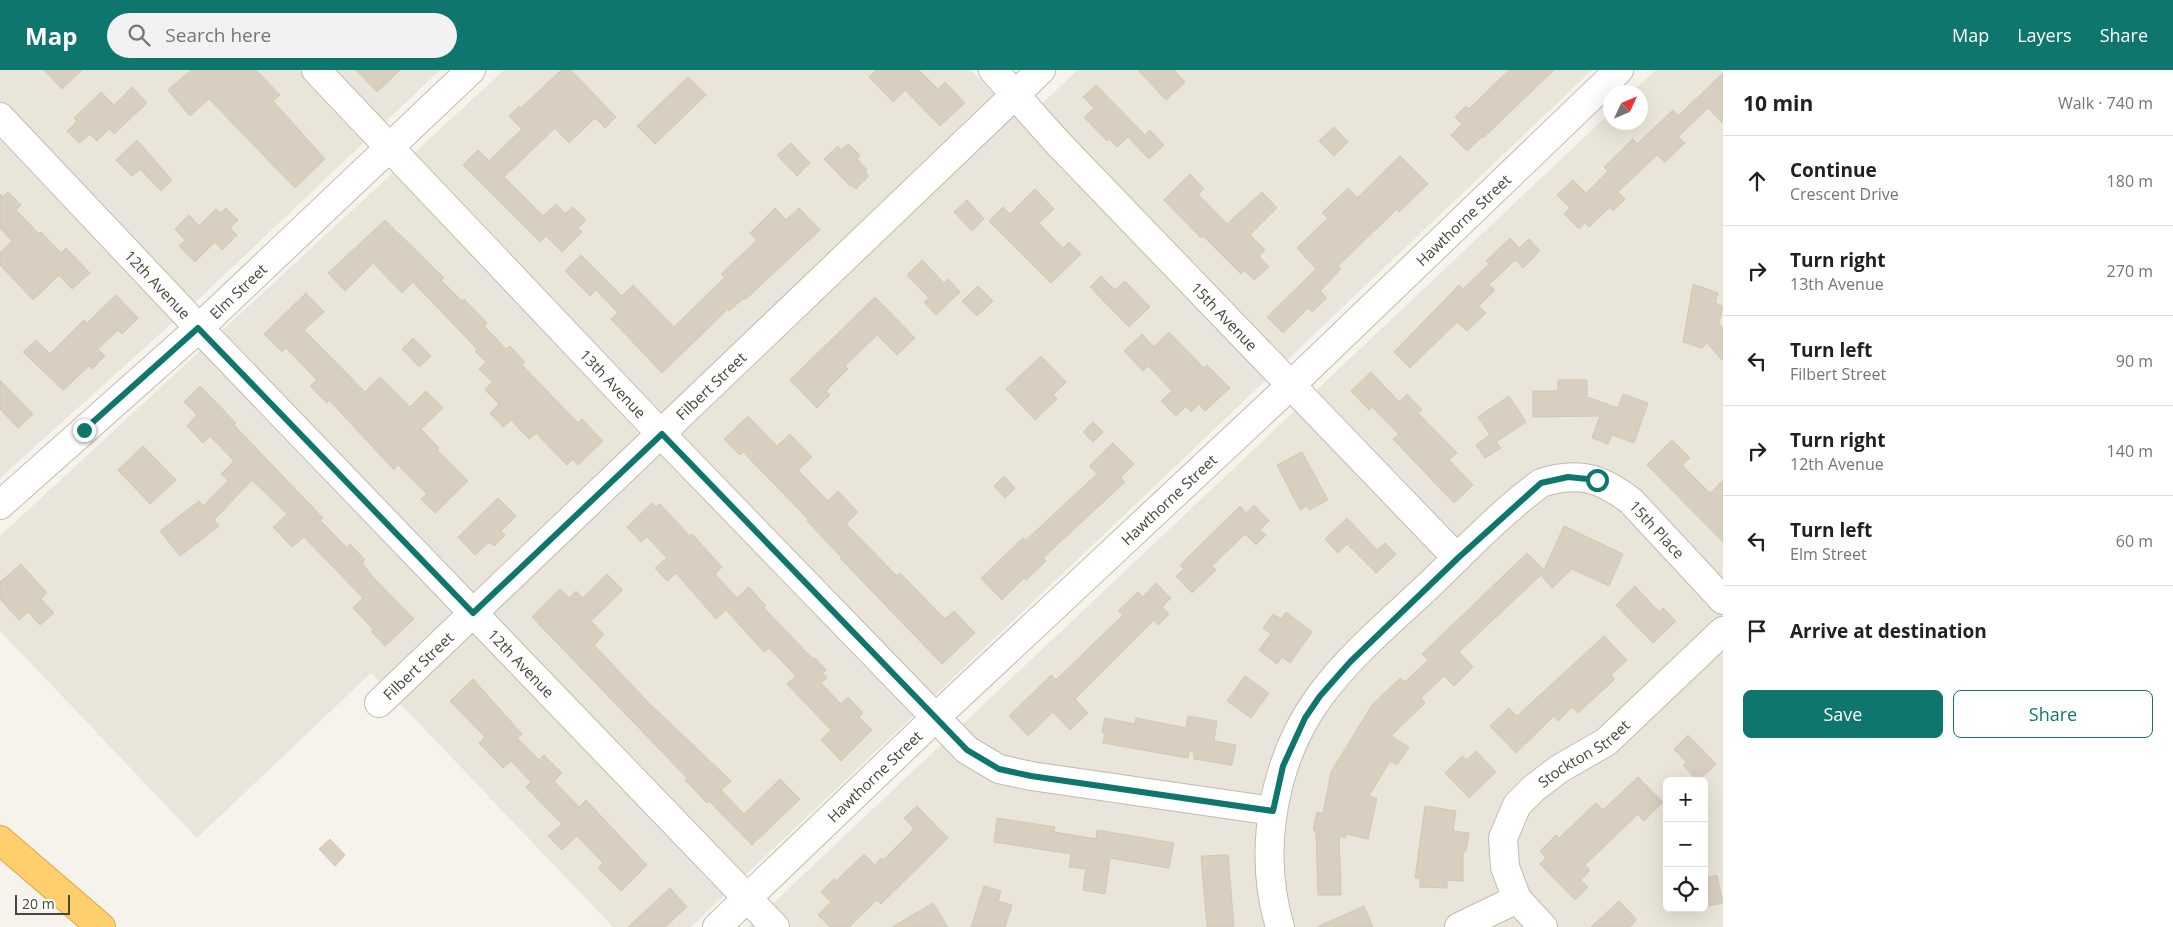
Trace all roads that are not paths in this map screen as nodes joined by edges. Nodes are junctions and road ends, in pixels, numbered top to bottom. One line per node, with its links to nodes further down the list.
1 (316, 70): 8 (street, 13th Avenue)
2 (470, 70): 8 (street, Elm Street)
3 (993, 70): 6 (street, 15th Avenue)
4 (1041, 70): 6 (street, Filbert Street)
5 (1619, 70): 10 (street, Hawthorne Street)
6 (1016, 94): 10 (street, 15th Avenue); 11 (street, Filbert Street)
7 (0, 117): 9 (street, 12th Avenue)
8 (390, 147): 9 (street, Elm Street); 11 (street, 13th Avenue)
9 (198, 328): 12 (street, Elm Street); 15 (street, 12th Avenue)
10 (1290, 386): 13 (street, 15th Avenue); 18 (street, Hawthorne Street)
11 (662, 434): 15 (street, Filbert Street); 18 (street, 13th Avenue)
12 (0, 505)
13 (1458, 558): 14 (street, 15th Place); 19 (street, 15th Place)
14 (1723, 600)
15 (473, 613): 17 (street, Filbert Street); 21 (street, 12th Avenue)
16 (1723, 631): 22 (street, Stockton Street)
17 (379, 703)
18 (935, 718): 19 (street, 13th Avenue); 21 (street, Hawthorne Street)
19 (1273, 811): 26 (street, 15th Place)
20 (0, 840): 23 (highway)
21 (747, 898): 24 (street, Hawthorne Street); 25 (street, 12th Avenue)
22 (1517, 899): 27 (street); 28 (street)
23 (101, 927)
24 (716, 927)
25 (775, 927)
26 (1280, 927)
27 (1459, 927)
28 (1543, 927)

